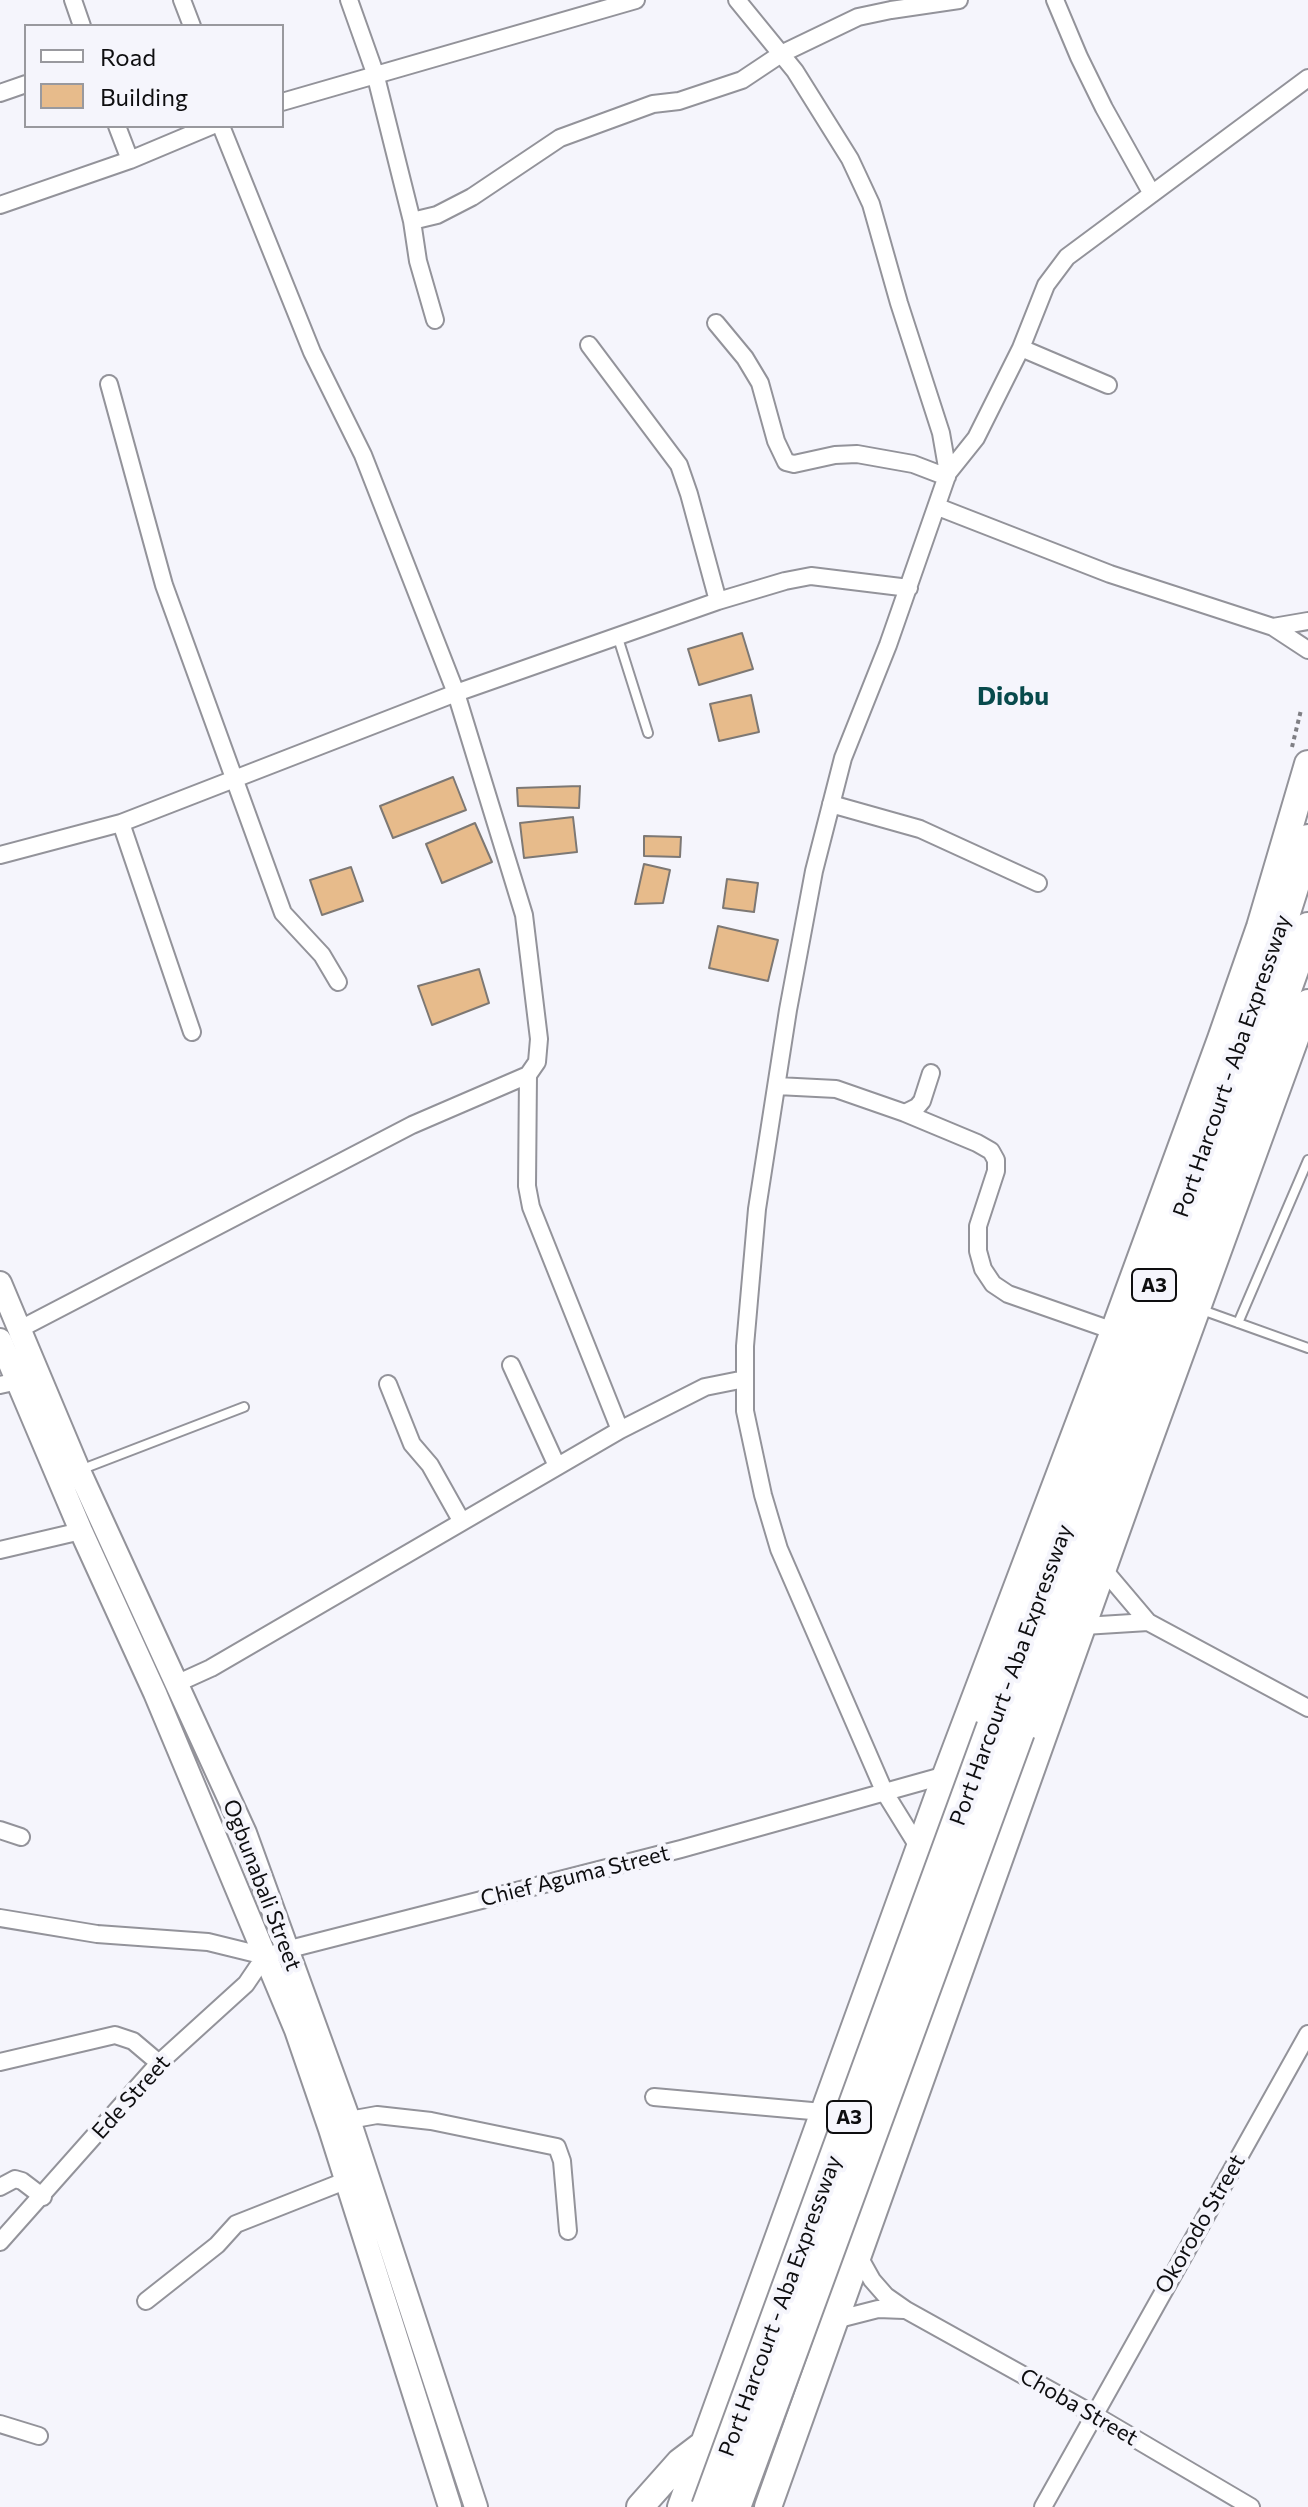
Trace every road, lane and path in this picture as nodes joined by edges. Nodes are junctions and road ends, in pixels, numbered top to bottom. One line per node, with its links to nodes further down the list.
1 (73, 0): 8 (street)
2 (182, 0): 9 (street)
3 (349, 0): 11 (street)
4 (636, 0): 11 (street)
5 (737, 0): 10 (street)
6 (959, 0): 10 (street)
7 (1055, 0): 20 (street)
8 (81, 24)
9 (191, 24)
10 (781, 54): 22 (street); 29 (street)
11 (375, 73): 15 (street); 22 (street)
12 (1308, 78): 20 (street)
13 (24, 85): 14 (street)
14 (0, 93)
15 (284, 101)
16 (118, 128): 19 (street)
17 (206, 128): 19 (street)
18 (222, 128): 37 (street)
19 (130, 160): 21 (street)
20 (1152, 194): 26 (street)
21 (0, 205)
22 (412, 221): 23 (street)
23 (435, 320)
24 (716, 323): 29 (street)
25 (589, 345): 32 (street)
26 (1021, 348): 28 (street); 29 (street)
27 (109, 384): 41 (street)
28 (1108, 385)
29 (947, 475): 30 (street)
30 (938, 507): 31 (street); 34 (street)
31 (909, 588): 32 (street); 42 (street)
32 (718, 601): 35 (street)
33 (1308, 621): 34 (street)
34 (1273, 627): 36 (street)
35 (618, 638): 37 (street); 39 (lane)
36 (1308, 650)
37 (456, 693): 41 (street); 52 (street)
38 (1301, 710): 40 (path)
39 (648, 733)
40 (1300, 756): 59 (main road)
41 (234, 779): 43 (street); 48 (street)
42 (831, 804): 46 (street); 53 (street)
43 (121, 823): 45 (street); 50 (street)
44 (1308, 840): 78 (highway, Port Harcourt - Aba Expressway / A3)
45 (0, 855)
46 (1038, 883)
47 (1308, 928): 78 (highway, Port Harcourt - Aba Expressway / A3)
48 (338, 982)
49 (1308, 1003): 57 (main road)
50 (192, 1032)
51 (931, 1073): 54 (street)
52 (528, 1075): 60 (street); 67 (street)
53 (777, 1086): 54 (street); 63 (street)
54 (905, 1113): 59 (street)
55 (1308, 1160): 58 (lane)
56 (0, 1283): 60 (street, Ogbunabali Street)
57 (1198, 1308): 58 (lane); 73 (main road)
58 (1238, 1323): 61 (lane)
59 (1114, 1331): 79 (main road)
60 (10, 1335): 64 (street, Ogbunabali Street); 69 (street, Ogbunabali Street)
61 (1308, 1348)
62 (511, 1365): 68 (street)
63 (745, 1379): 67 (street); 80 (street)
64 (9, 1383): 71 (street, Ogbunabali Street)
65 (388, 1384): 70 (street)
66 (244, 1407): 69 (lane)
67 (620, 1430): 68 (street)
68 (557, 1466): 70 (street)
69 (79, 1471): 76 (street, Ogbunabali Street)
70 (462, 1522): 76 (street)
71 (81, 1531): 72 (street); 86 (street, Ogbunabali Street)
72 (0, 1550)
73 (1104, 1570): 74 (street); 75 (main road)
74 (1148, 1622): 75 (street); 77 (street)
75 (1084, 1626): 98 (main road)
76 (178, 1683): 85 (street, Ogbunabali Street)
77 (1308, 1708)
78 (1005, 1730): 111 (highway, Port Harcourt - Aba Expressway / A3, bridge); 112 (highway, Port Harcourt - Aba Expressway / A3, bridge)
79 (946, 1775): 80 (street, Chief Aguma Street); 83 (main road)
80 (885, 1793): 83 (street); 85 (street, Chief Aguma Street)
81 (0, 1830): 82 (street)
82 (21, 1837)
83 (919, 1848): 91 (main road)
84 (0, 1918): 86 (street)
85 (288, 1949): 86 (street, Chief Aguma Street); 92 (street, Ogbunabali Street)
86 (265, 1956): 89 (street, Ede Street); 93 (street, Ogbunabali Street)
87 (1308, 2034): 102 (street, Okorodo Street)
88 (0, 2062): 89 (street)
89 (159, 2063): 95 (street, Ede Street)
90 (654, 2097): 91 (street)
91 (823, 2112): 105 (main road)
92 (349, 2120): 96 (street); 108 (street, Ogbunabali Street)
93 (345, 2181): 99 (street); 107 (street, Ogbunabali Street)
94 (0, 2187): 95 (street)
95 (43, 2197): 97 (street, Ede Street)
96 (568, 2231)
97 (0, 2242)
98 (858, 2255): 100 (street, Choba Street); 101 (main road)
99 (146, 2301)
100 (906, 2310): 101 (street); 102 (street, Choba Street)
101 (835, 2320): 106 (main road)
102 (1093, 2414): 114 (street, Okorodo Street); 115 (street, Choba Street)
103 (0, 2424): 104 (street)
104 (39, 2436)
105 (705, 2443): 106 (main road); 109 (main road); 110 (main road)
106 (783, 2468): 113 (main road)
107 (450, 2507)
108 (476, 2507)
109 (640, 2507)
110 (681, 2507)
111 (707, 2507)
112 (735, 2507)
113 (768, 2507)
114 (1043, 2507)
115 (1251, 2507)

